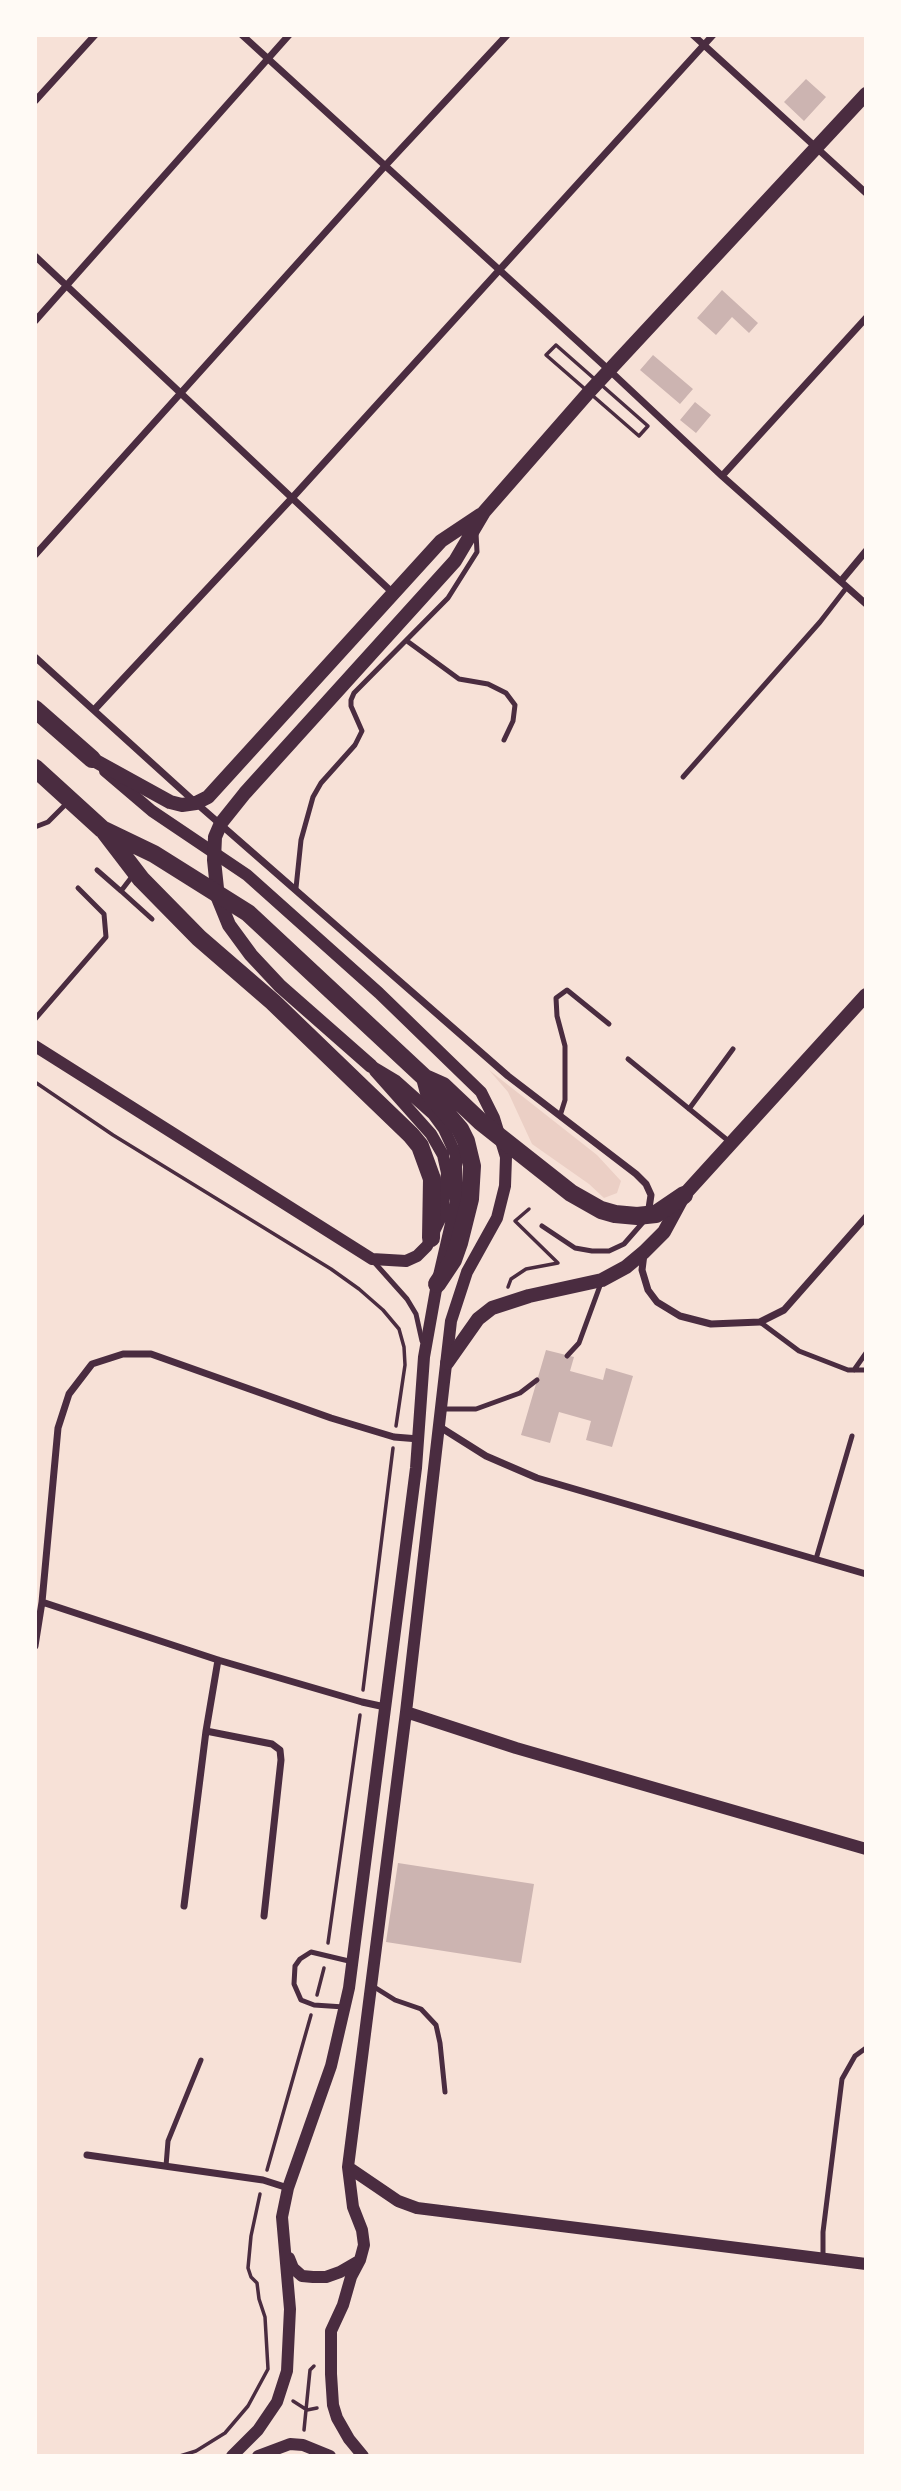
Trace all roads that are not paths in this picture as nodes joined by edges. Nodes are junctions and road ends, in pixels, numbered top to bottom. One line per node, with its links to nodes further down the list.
1 (95, 35): 10 (street)
2 (242, 35): 8 (street)
3 (289, 35): 8 (street)
4 (507, 35): 12 (street)
5 (693, 35): 7 (street)
6 (713, 35): 7 (street)
7 (704, 45): 11 (street); 15 (street)
8 (267, 58): 12 (street); 16 (street)
9 (866, 93): 11 (main road)
10 (35, 101)
11 (817, 149): 13 (street); 19 (main road)
12 (385, 166): 15 (street); 20 (street)
13 (866, 193)
14 (35, 256): 16 (street)
15 (500, 270): 19 (street); 22 (street)
16 (67, 286): 18 (street); 20 (street)
17 (866, 318): 21 (street)
18 (35, 321)
19 (609, 370): 21 (street); 23 (main road)
20 (180, 392): 22 (street); 26 (street)
21 (722, 476): 27 (street)
22 (293, 497): 28 (street); 33 (street)
23 (484, 512): 24 (main road); 28 (main road)
24 (475, 526): 30 (lane); 54 (main road)
25 (866, 551): 27 (street)
26 (35, 555)
27 (844, 584): 29 (street); 37 (lane)
28 (394, 594): 39 (main road)
29 (866, 604)
30 (407, 640): 34 (lane); 45 (lane)
31 (35, 657): 33 (street)
32 (35, 709): 35 (main road)
33 (94, 710): 39 (street)
34 (504, 740)
35 (92, 759): 39 (main road); 72 (street)
36 (35, 768): 38 (main road)
37 (683, 777)
38 (70, 800): 40 (lane); 41 (main road)
39 (196, 803): 45 (street)
40 (35, 827)
41 (102, 829): 43 (main road); 55 (main road)
42 (97, 870): 46 (lane)
43 (136, 872): 46 (lane); 63 (main road)
44 (78, 888): 49 (lane)
45 (296, 888): 57 (street)
46 (121, 891): 47 (lane)
47 (152, 919)
48 (866, 995): 58 (main road)
49 (35, 1019)
50 (609, 1024): 57 (lane)
51 (35, 1046): 65 (street)
52 (733, 1049): 56 (lane)
53 (628, 1059): 56 (lane)
54 (371, 1066): 63 (street); 67 (street)
55 (425, 1078): 60 (main road); 67 (main road)
56 (689, 1109): 58 (lane)
57 (560, 1116): 60 (street)
58 (731, 1143): 59 (main road)
59 (684, 1195): 60 (main road); 64 (main road)
60 (648, 1216): 62 (lane)
61 (866, 1217): 68 (street)
62 (542, 1226)
63 (431, 1238): 65 (street)
64 (644, 1252): 66 (main road); 68 (street)
65 (372, 1259): 71 (lane)
66 (602, 1280): 70 (lane); 72 (main road)
67 (437, 1284): 71 (street)
68 (760, 1322): 73 (lane)
69 (866, 1353): 73 (lane)
70 (567, 1356)
71 (424, 1357): 79 (street)
72 (447, 1363): 76 (street)
73 (854, 1370): 74 (lane)
74 (866, 1370)
75 (537, 1380): 76 (lane)
76 (442, 1409): 77 (street)
77 (440, 1427): 80 (street); 86 (street)
78 (852, 1436): 80 (lane)
79 (419, 1440): 82 (street); 85 (street)
80 (816, 1559): 81 (street)
81 (866, 1574)
82 (42, 1602): 83 (street); 84 (street)
83 (35, 1646)
84 (218, 1660): 85 (street); 87 (street)
85 (385, 1707): 91 (street)
86 (406, 1712): 88 (street); 92 (street)
87 (206, 1731): 89 (street); 90 (street)
88 (866, 1849)
89 (184, 1906)
90 (264, 1916)
91 (353, 1962): 93 (street); 93 (lane)
92 (371, 1985): 96 (lane); 99 (street)
93 (345, 2007): 100 (street)
94 (866, 2048): 102 (lane)
95 (201, 2060): 98 (lane)
96 (445, 2092)
97 (87, 2155): 98 (street)
98 (166, 2166): 100 (street)
99 (348, 2167): 102 (street); 103 (street)
100 (288, 2188): 101 (street)
101 (286, 2247): 103 (street); 105 (street)
102 (823, 2258): 104 (street)
103 (360, 2260): 108 (street)
104 (866, 2264)
105 (232, 2456)
106 (258, 2456): 107 (street)
107 (330, 2456)
108 (363, 2456)

